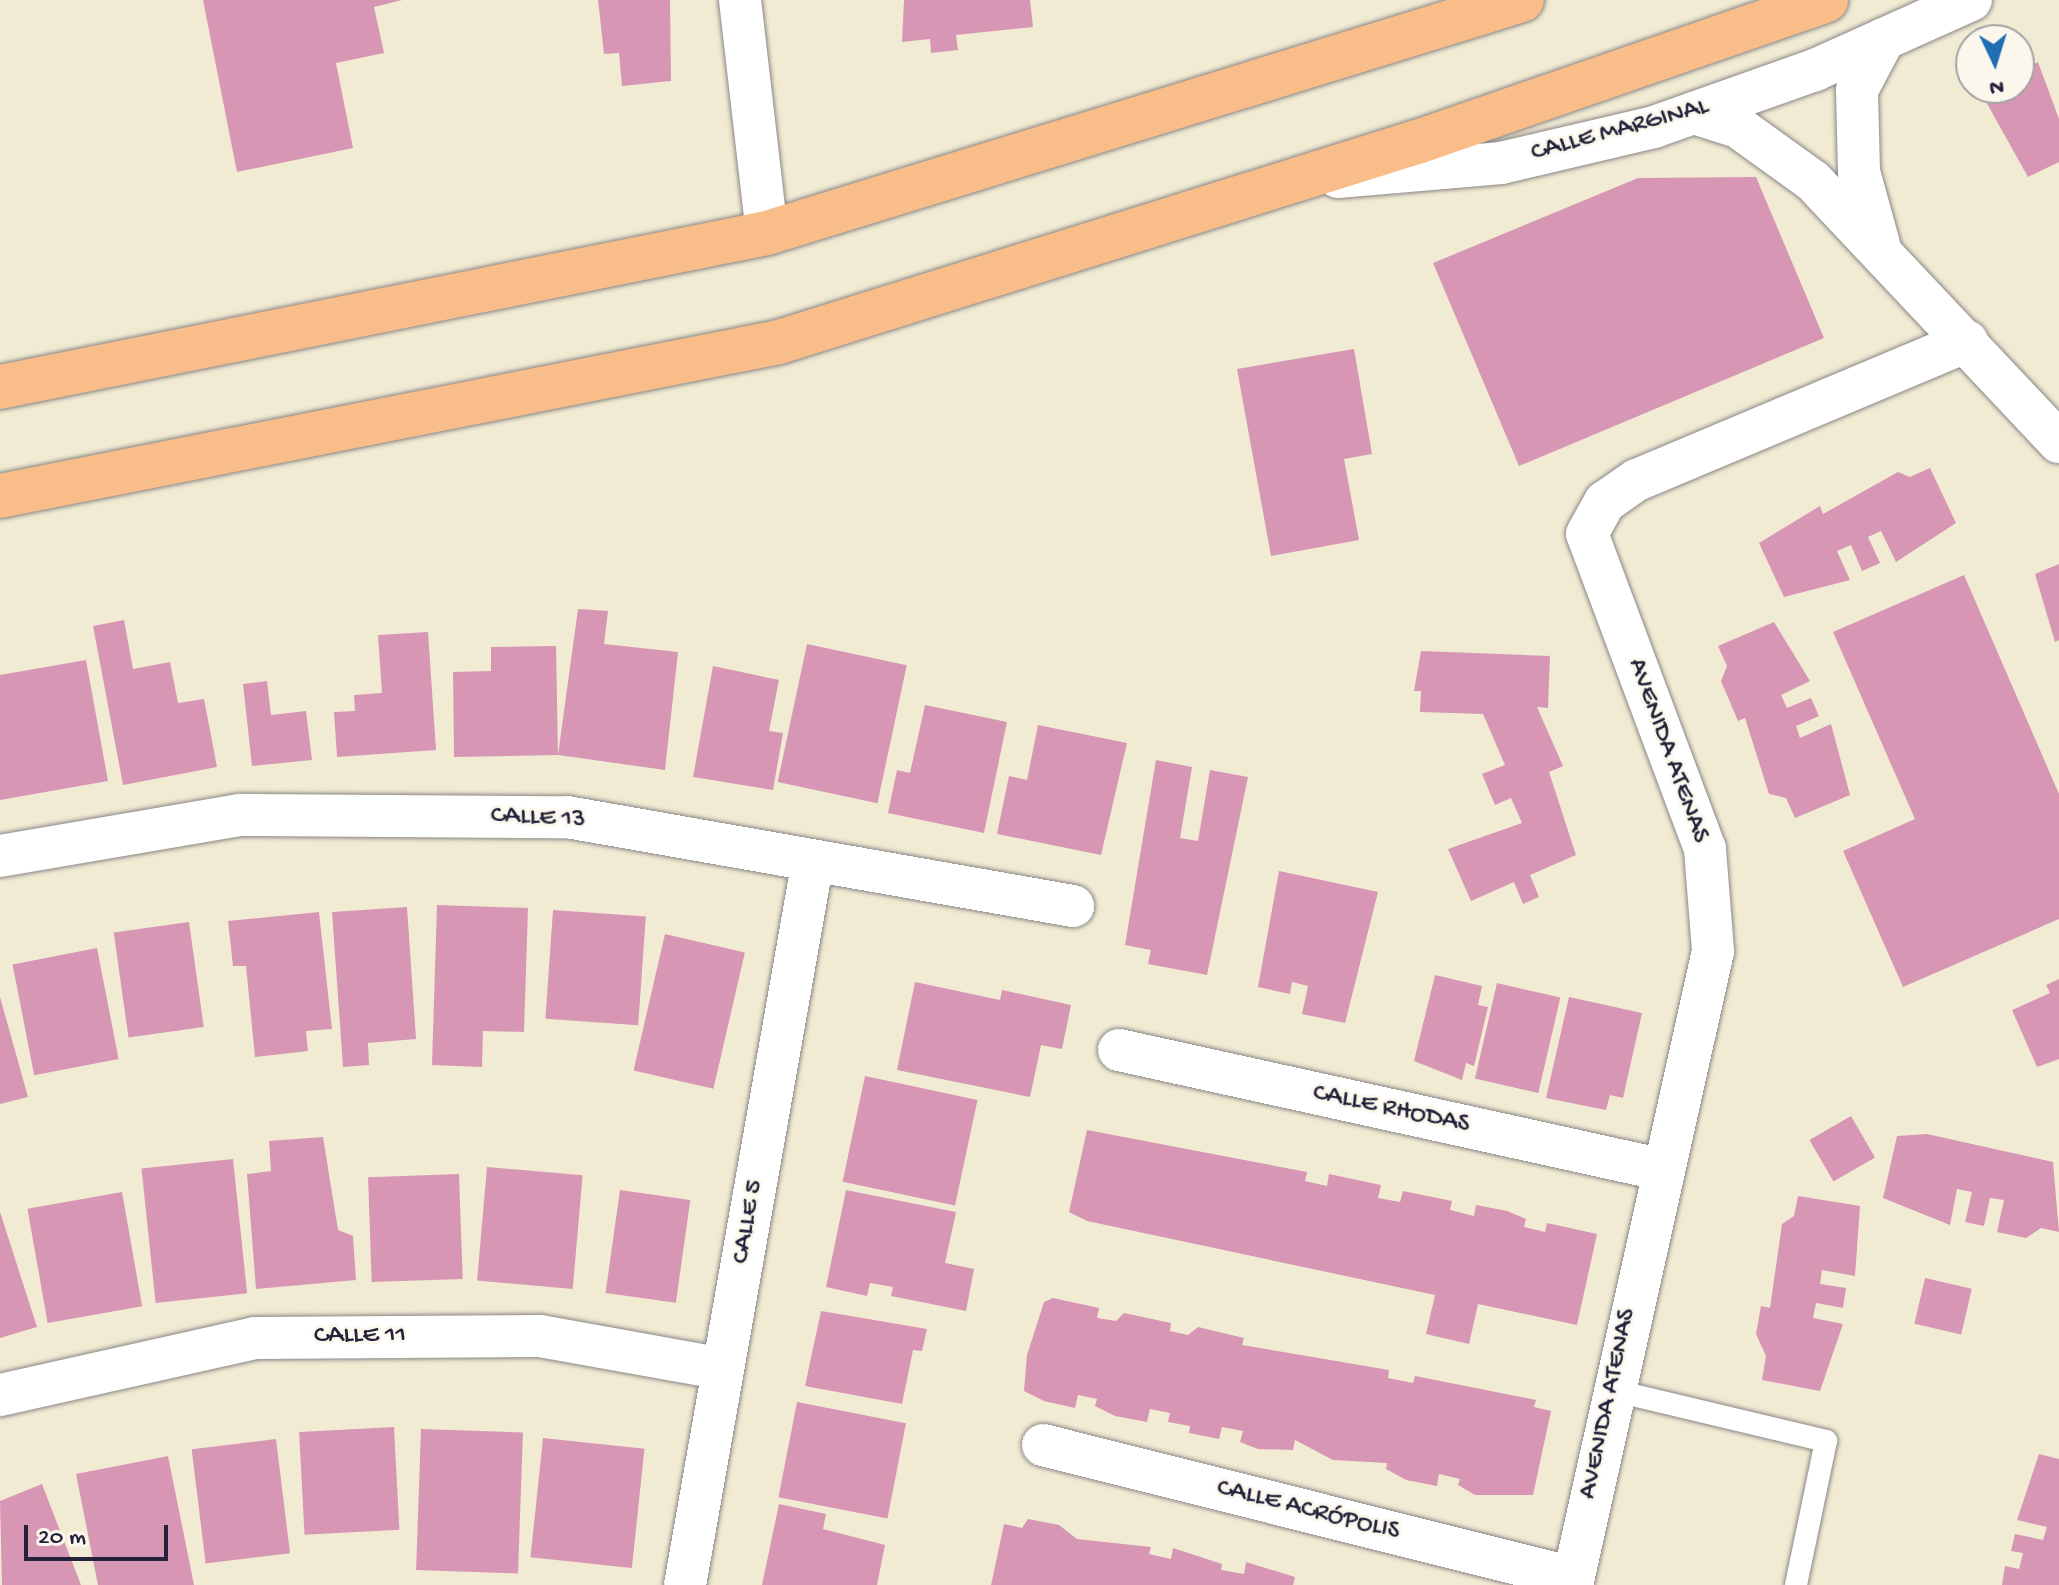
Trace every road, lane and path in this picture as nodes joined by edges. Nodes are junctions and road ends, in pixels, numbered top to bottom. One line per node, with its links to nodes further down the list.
1 (740, 0): 8 (street)
2 (1522, 0): 8 (main road)
3 (1826, 0): 7 (main road)
4 (1971, 0): 5 (street, CALLE MARGINAL)
5 (1884, 39): 6 (street, CALLE MARGINAL); 9 (street)
6 (1694, 113): 7 (street, CALLE MARGINAL); 9 (street)
7 (1296, 180): 13 (main road)
8 (767, 233): 11 (main road)
9 (1879, 245): 10 (street)
10 (1967, 341): 12 (street); 18 (street, AVENIDA ATENAS)
11 (0, 387)
12 (2059, 442)
13 (0, 496)
14 (0, 856): 15 (street, CALLE 13)
15 (813, 860): 16 (street, CALLE 13); 19 (street, CALLE 5)
16 (1073, 906)
17 (1119, 1050): 18 (street, CALLE RHODAS)
18 (1664, 1170): 20 (street, AVENIDA ATENAS)
19 (723, 1369): 21 (street, CALLE 11); 24 (street, CALLE 5)
20 (1612, 1390): 23 (street, AVENIDA ATENAS); 25 (lane)
21 (0, 1395)
22 (1043, 1445): 23 (street, CALLE ACRÓPOLIS)
23 (1572, 1581)
24 (685, 1585)
25 (1796, 1585)

